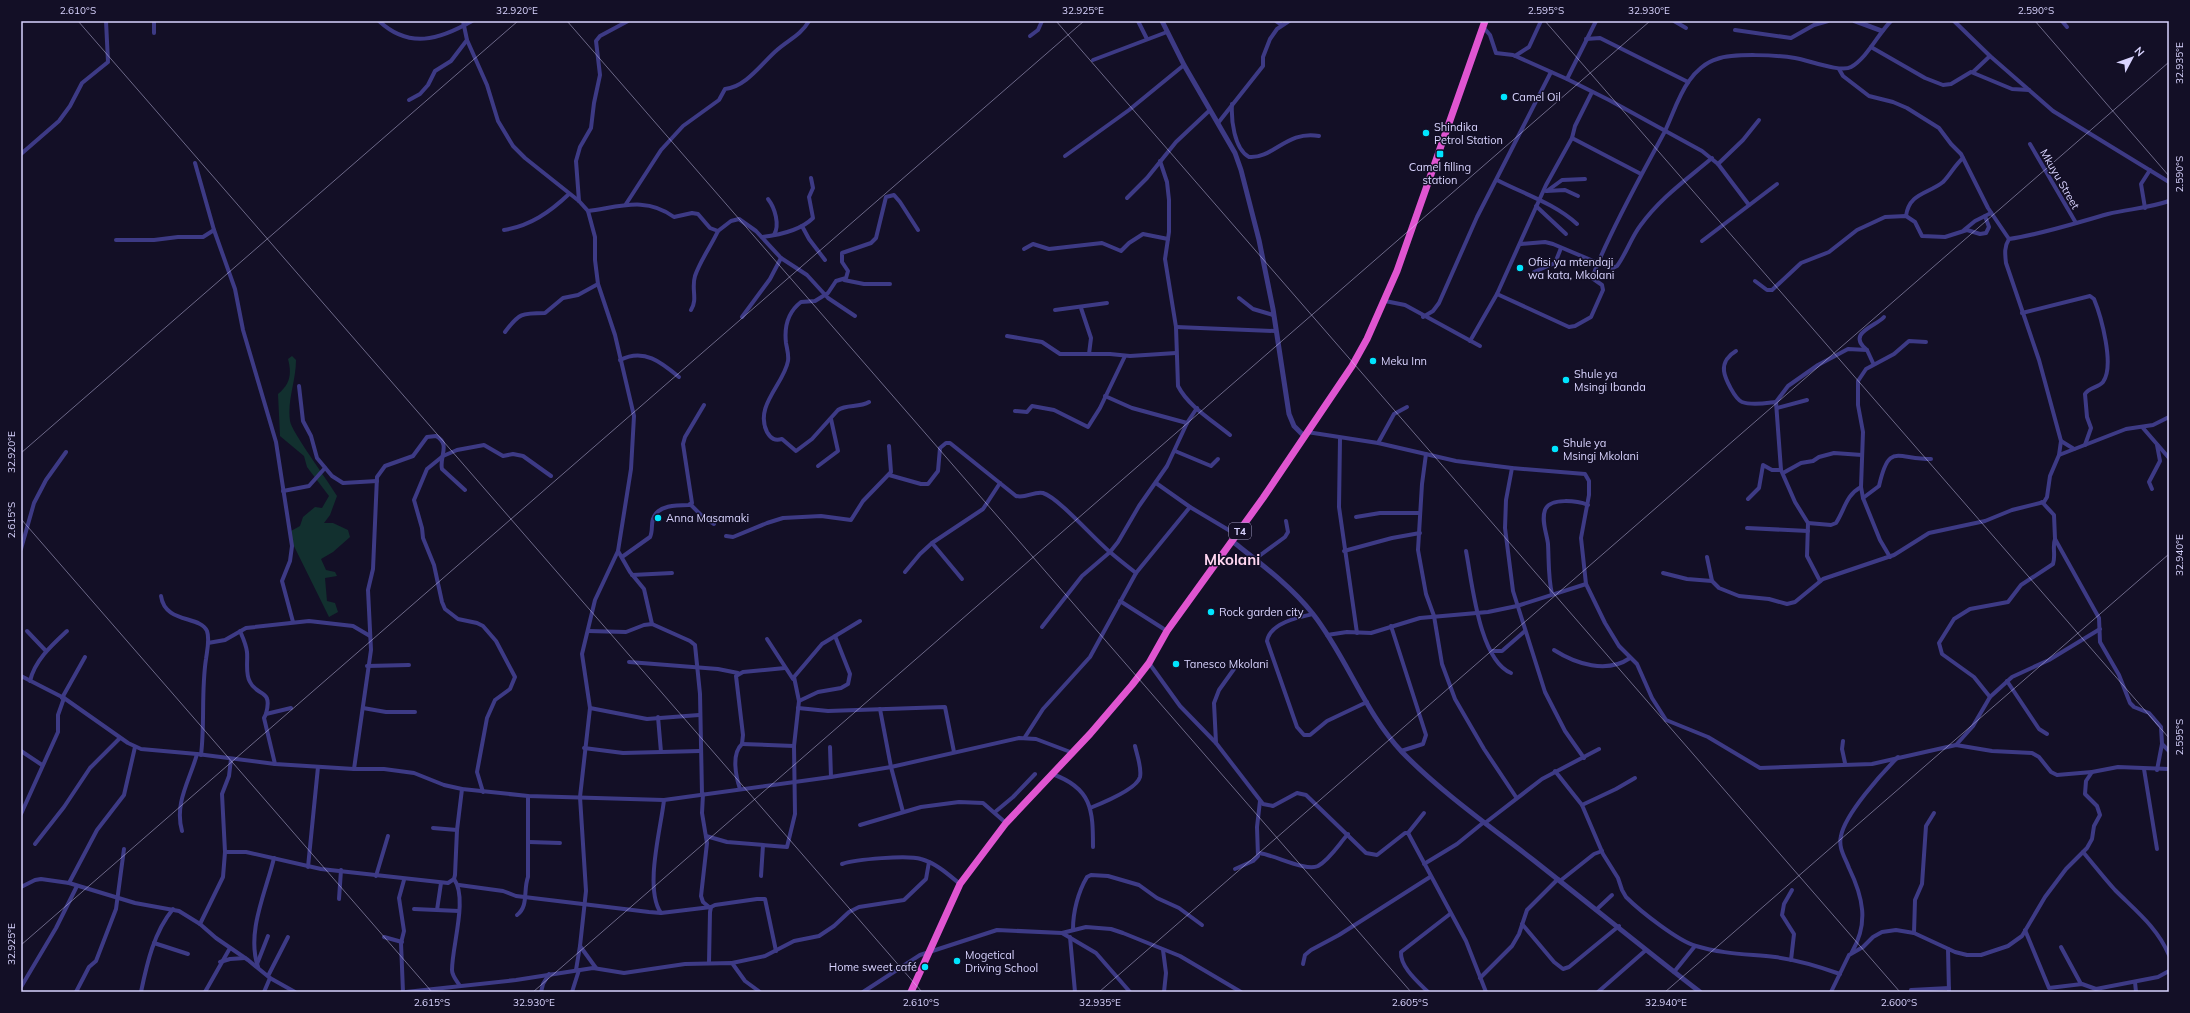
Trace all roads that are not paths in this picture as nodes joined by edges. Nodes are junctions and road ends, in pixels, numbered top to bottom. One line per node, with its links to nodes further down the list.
1 (106, 21): 54 (street)
2 (154, 21): 28 (street)
3 (379, 21): 20 (street)
4 (472, 21): 20 (street)
5 (628, 21): 74 (street)
6 (809, 21): 76 (street)
7 (1042, 21): 29 (street)
8 (1138, 21): 30 (street)
9 (1162, 21): 27 (street)
10 (1276, 21): 21 (street)
11 (1289, 21): 21 (street)
12 (1541, 21): 34 (street)
13 (1596, 21): 31 (street)
14 (1674, 21): 24 (street)
15 (1828, 21): 25 (street)
16 (1855, 21): 26 (street)
17 (1891, 21): 26 (street)
18 (1954, 21): 35 (street)
19 (2062, 21): 23 (street)
20 (464, 23): 32 (street)
21 (1282, 25): 46 (street)
22 (1484, 25): 34 (street); 113 (highway, T4)
23 (2067, 27)
24 (1686, 28)
25 (1735, 30)
26 (1882, 30): 33 (street)
27 (1168, 32): 30 (street); 37 (street)
28 (154, 33)
29 (1030, 36)
30 (1148, 39): 36 (street)
31 (1586, 39): 41 (street); 42 (street)
32 (467, 40): 45 (street); 69 (street)
33 (1871, 47): 38 (street); 40 (street)
34 (1515, 56): 39 (street)
35 (1990, 56): 40 (street); 43 (street)
36 (1093, 60)
37 (1184, 65): 47 (street); 55 (street)
38 (1839, 69): 42 (street); 57 (street)
39 (1550, 72): 41 (street); 65 (street)
40 (1973, 72): 43 (street)
41 (1567, 80): 44 (street)
42 (1688, 82): 50 (street)
43 (2029, 90): 61 (street)
44 (1592, 92): 50 (street); 52 (street)
45 (408, 100)
46 (1232, 104): 49 (street); 51 (street)
47 (1210, 110): 49 (street); 58 (street)
48 (1759, 120): 60 (street)
49 (1218, 123): 119 (street)
50 (1665, 130): 56 (street); 62 (street)
51 (1319, 136)
52 (1572, 138): 62 (street); 68 (street)
53 (2030, 144): 84 (street, Mkuyu Street)
54 (21, 154)
55 (1066, 156)
56 (1712, 158): 60 (street); 104 (street)
57 (1963, 158): 81 (street); 82 (street)
58 (1160, 161): 71 (street); 95 (street)
59 (195, 163): 87 (street)
60 (1718, 164): 77 (street)
61 (2150, 170): 66 (street); 79 (street)
62 (1641, 174): 104 (street)
63 (811, 178): 86 (street)
64 (1585, 179): 68 (street)
65 (1497, 180): 73 (street); 122 (street)
66 (2169, 182)
67 (1776, 184): 77 (street)
68 (1545, 191): 70 (street); 73 (street)
69 (569, 194): 74 (street); 88 (street)
70 (1578, 196)
71 (1127, 198)
72 (768, 199): 93 (street)
73 (1538, 200): 78 (street); 85 (street)
74 (579, 201): 80 (street)
75 (2169, 202): 79 (street)
76 (626, 204): 80 (street); 91 (street)
77 (1749, 205): 98 (street)
78 (1536, 206): 92 (street); 99 (street)
79 (2146, 208): 84 (street)
80 (588, 211): 108 (street)
81 (1991, 213): 83 (street); 96 (street)
82 (1906, 216): 90 (street); 107 (street)
83 (1985, 216): 90 (street); 90 (street)
84 (2076, 223): 96 (street)
85 (1577, 224)
86 (802, 226): 93 (street); 103 (street)
87 (214, 230): 97 (street); 183 (street)
88 (504, 230)
89 (918, 230): 106 (street)
90 (1964, 230)
91 (718, 231): 94 (street); 116 (street)
92 (1566, 234)
93 (773, 236): 94 (street)
94 (762, 237): 102 (street)
95 (1168, 239): 101 (street); 124 (street)
96 (2009, 239): 118 (street)
97 (116, 240)
98 (1702, 241)
99 (1521, 244): 100 (street); 110 (street)
100 (1561, 248): 104 (street); 105 (street)
101 (1024, 249)
102 (781, 258): 111 (street); 121 (street)
103 (825, 260)
104 (1598, 263): 110 (street)
105 (1534, 272)
106 (844, 280): 109 (street); 111 (street)
107 (1755, 281)
108 (598, 284): 126 (street); 136 (street)
109 (890, 284)
110 (1497, 294): 128 (street)
111 (825, 296): 120 (street); 150 (street)
112 (1239, 298): 119 (street)
113 (1385, 301): 122 (street); 154 (highway, T4)
114 (1107, 303): 115 (street)
115 (1081, 308): 117 (street); 134 (street)
116 (691, 310)
117 (1055, 310)
118 (2022, 313): 156 (street); 158 (street)
119 (1273, 315): 125 (street)
120 (855, 316)
121 (742, 317)
122 (1424, 317): 128 (street)
123 (1884, 317): 131 (street)
124 (1176, 327): 125 (street); 133 (street)
125 (1275, 331): 154 (street)
126 (506, 332)
127 (1008, 336): 134 (street)
128 (1470, 341): 130 (street)
129 (1926, 342): 137 (street)
130 (1480, 346)
131 (1867, 350): 137 (street); 143 (street)
132 (1736, 351): 143 (street)
133 (1176, 353): 135 (street); 146 (street)
134 (1089, 354): 135 (street)
135 (1125, 356): 140 (street)
136 (620, 360): 138 (street); 204 (street)
137 (1873, 363): 165 (street)
138 (679, 377)
139 (299, 386): 172 (street)
140 (1106, 396): 148 (street); 151 (street)
141 (1807, 400): 147 (street)
142 (869, 402): 150 (street)
143 (1776, 402): 147 (street)
144 (704, 405): 187 (street)
145 (1407, 407): 157 (street)
146 (1197, 408): 151 (street); 153 (street)
147 (1777, 408): 174 (street)
148 (1015, 411)
149 (2169, 417): 152 (street)
150 (831, 419): 171 (street)
151 (1187, 423): 162 (street)
152 (2143, 428): 158 (street); 160 (street)
153 (1230, 434)
154 (1306, 434): 155 (street); 198 (highway, T4)
155 (1340, 438): 157 (street); 205 (street)
156 (2061, 441): 161 (street); 166 (street)
157 (1378, 443): 164 (street)
158 (2085, 445): 161 (street)
159 (890, 446): 175 (street)
160 (2157, 446): 169 (street); 181 (street)
161 (2075, 449): 166 (street)
162 (1175, 451): 170 (street); 179 (street)
163 (66, 452): 203 (street)
164 (1426, 454): 173 (street); 190 (street)
165 (1862, 455): 174 (street); 180 (street)
166 (2059, 455): 186 (street)
167 (443, 456): 176 (street); 177 (street); 182 (street); 320 (street)
168 (1931, 458): 184 (street)
169 (2169, 458)
170 (1218, 459)
171 (818, 466)
172 (325, 468): 177 (street); 183 (street)
173 (1512, 468): 188 (street); 224 (street)
174 (1782, 472): 185 (street); 194 (street)
175 (889, 475): 178 (street); 199 (street)
176 (552, 476)
177 (377, 481): 242 (street)
178 (1000, 483): 202 (street); 207 (street)
179 (1156, 483): 189 (street); 207 (street)
180 (1861, 487): 184 (street); 194 (street)
181 (2152, 489)
182 (465, 490)
183 (283, 491): 229 (street)
184 (1863, 498): 210 (street)
185 (1748, 499)
186 (2042, 502): 200 (street); 210 (street)
187 (690, 504): 193 (street); 208 (street)
188 (1588, 505): 220 (street); 221 (street)
189 (1190, 507): 198 (street); 215 (street)
190 (1420, 512): 191 (street); 197 (street)
191 (1356, 517)
192 (1286, 521): 211 (street)
193 (714, 524)
194 (1808, 524): 196 (street)
195 (1747, 528): 196 (street)
196 (1808, 531): 219 (street)
197 (1420, 533): 205 (street); 227 (street)
198 (1237, 535): 201 (highway, T4)
199 (726, 536)
200 (2055, 539): 233 (street); 264 (street)
201 (1232, 541): 211 (street); 239 (highway, T4)
202 (932, 543): 212 (street); 217 (street)
203 (21, 549)
204 (618, 550): 208 (street); 234 (street)
205 (1344, 551): 240 (street)
206 (1466, 551): 226 (street)
207 (1110, 552): 215 (street); 232 (street)
208 (622, 557): 216 (street)
209 (1707, 557): 218 (street)
210 (1890, 557): 219 (street)
211 (1255, 560): 225 (street)
212 (905, 572)
213 (1663, 572): 218 (street)
214 (672, 573): 216 (street)
215 (1136, 574): 223 (street)
216 (632, 575): 230 (street)
217 (962, 579)
218 (1712, 581): 219 (street)
219 (1820, 581)
220 (1586, 584): 221 (street); 250 (street)
221 (1552, 594): 224 (street)
222 (161, 596): 245 (street)
223 (1120, 601): 239 (street); 278 (street)
224 (1517, 606): 226 (street); 235 (street)
225 (1313, 614): 241 (street); 267 (street)
226 (1476, 614): 227 (street); 248 (street)
227 (1434, 616): 231 (street); 324 (street)
228 (860, 621): 243 (street)
229 (293, 622): 238 (street); 242 (street)
230 (652, 624): 234 (street); 255 (street)
231 (1391, 626): 240 (street); 293 (street)
232 (1042, 627)
233 (2100, 629): 263 (street); 283 (street)
234 (588, 630): 270 (street)
235 (1525, 630): 248 (street); 300 (street)
236 (27, 631): 247 (street)
237 (67, 631): 247 (street)
238 (240, 631): 245 (street); 274 (street)
239 (1167, 631): 252 (highway, T4)
240 (1357, 633): 241 (street)
241 (1327, 635): 267 (street)
242 (370, 636): 254 (street)
243 (836, 636): 261 (street); 266 (street)
244 (767, 639): 256 (street)
245 (208, 644): 298 (street)
246 (1554, 650): 250 (street)
247 (46, 651): 262 (street)
248 (1492, 651): 259 (street)
249 (85, 657): 265 (street)
250 (1630, 658): 302 (street)
251 (629, 662): 255 (street)
252 (1149, 663): 281 (street); 297 (highway, T4)
253 (409, 665): 254 (street)
254 (367, 666): 269 (street)
255 (698, 668): 258 (street); 275 (street)
256 (785, 668): 258 (street); 261 (street)
257 (1234, 669): 281 (street)
258 (738, 673): 282 (street)
259 (1511, 673)
260 (21, 676): 262 (street)
261 (794, 679): 266 (street)
262 (30, 680): 265 (street)
263 (2007, 681): 264 (street); 277 (street)
264 (1990, 697): 284 (street)
265 (63, 698): 279 (street); 304 (street)
266 (800, 701): 271 (street)
267 (1367, 702): 293 (street)
268 (291, 708): 274 (street)
269 (363, 708): 273 (street); 309 (street)
270 (590, 708): 276 (street); 289 (street)
271 (798, 708): 272 (street); 285 (street)
272 (880, 708): 296 (street); 306 (street)
273 (415, 712)
274 (266, 714): 303 (street)
275 (699, 715): 276 (street); 292 (street)
276 (658, 717): 295 (street)
277 (2047, 734)
278 (1025, 737): 296 (street); 297 (street)
279 (120, 738): 287 (street); 346 (street)
280 (1843, 741): 302 (street)
281 (1216, 743): 326 (street)
282 (742, 744): 285 (street); 319 (street)
283 (2162, 744): 294 (street); 310 (street)
284 (1956, 745): 299 (street); 312 (street)
285 (794, 746): 317 (street)
286 (1135, 746): 328 (street)
287 (135, 747): 298 (street); 368 (street)
288 (830, 747): 315 (street)
289 (584, 748): 295 (street); 323 (street)
290 (1599, 749): 300 (street)
291 (21, 751): 304 (street)
292 (700, 751): 295 (street); 321 (street)
293 (1401, 751): 335 (street)
294 (2169, 751)
295 (661, 752)
296 (954, 752): 306 (street)
297 (1073, 753): 314 (highway, T4)
298 (199, 754): 301 (street); 339 (street)
299 (1898, 757): 302 (street); 414 (street)
300 (1584, 758): 311 (street)
301 (231, 759): 303 (street); 352 (street)
302 (1845, 763)
303 (275, 764): 305 (street)
304 (42, 765): 333 (street)
305 (318, 767): 309 (street); 359 (street)
306 (891, 767): 315 (street); 329 (street)
307 (2144, 769): 310 (street); 312 (street); 350 (street)
308 (2169, 769): 310 (street)
309 (354, 770): 318 (street)
310 (2157, 770)
311 (1555, 771): 324 (street); 327 (street)
312 (2092, 772): 353 (street)
313 (1035, 774): 330 (street)
314 (1052, 774): 328 (street); 334 (highway, T4)
315 (831, 777): 317 (street)
316 (1635, 778): 327 (street)
317 (795, 783): 319 (street); 347 (street)
318 (462, 789): 320 (street); 338 (street)
319 (740, 789): 321 (street)
320 (483, 792): 322 (street)
321 (702, 794): 325 (street); 343 (street)
322 (528, 796): 323 (street); 344 (street)
323 (580, 797): 325 (street); 381 (street)
324 (1516, 797): 335 (street)
325 (664, 800): 388 (street)
326 (1260, 801): 341 (street); 354 (street)
327 (1582, 805): 351 (street)
328 (1090, 808): 348 (street)
329 (903, 812): 330 (street); 336 (street)
330 (994, 812): 334 (street)
331 (1424, 813): 340 (street)
332 (1934, 813): 398 (street)
333 (21, 814)
334 (1006, 822): 370 (highway, T4)
335 (1484, 823): 358 (street); 367 (street)
336 (860, 825)
337 (433, 828): 338 (street)
338 (457, 830): 365 (street)
339 (182, 831)
340 (1408, 833): 341 (street); 358 (street)
341 (1348, 834): 354 (street)
342 (388, 836): 362 (street)
343 (706, 836): 347 (street); 382 (street)
344 (529, 842): 345 (street); 378 (street)
345 (560, 843)
346 (35, 844)
347 (763, 845): 363 (street)
348 (1093, 847)
349 (124, 849): 379 (street)
350 (2157, 849)
351 (1602, 851): 367 (street); 406 (street)
352 (226, 852): 355 (street); 391 (street)
353 (2083, 852): 396 (street); 416 (street)
354 (1259, 853): 360 (street)
355 (274, 858): 359 (street); 423 (street)
356 (929, 862): 357 (street); 370 (street); 412 (street)
357 (842, 864)
358 (1424, 864): 364 (street)
359 (308, 867): 361 (street)
360 (1235, 869)
361 (341, 870): 362 (street); 380 (street)
362 (376, 876): 366 (street)
363 (761, 876)
364 (1430, 877): 389 (street); 422 (street)
365 (454, 879): 369 (street); 371 (street)
366 (404, 880): 369 (street); 403 (street)
367 (1559, 880): 386 (street); 392 (street)
368 (68, 883): 372 (street); 373 (street)
369 (441, 883): 385 (street)
370 (960, 884): 413 (highway, T4)
371 (459, 885): 378 (street); 387 (street)
372 (77, 886): 374 (street); 377 (street)
373 (21, 887)
374 (84, 888): 377 (street); 379 (street)
375 (1792, 890): 418 (street)
376 (1612, 895): 386 (street)
377 (71, 897): 435 (street)
378 (525, 897): 381 (street); 390 (street)
379 (119, 899): 383 (street); 440 (street)
380 (339, 899)
381 (585, 904): 388 (street); 405 (street)
382 (710, 907): 388 (street); 412 (street); 420 (street)
383 (173, 909): 391 (street); 404 (street)
384 (414, 909): 385 (street)
385 (438, 910): 387 (street)
386 (1596, 910): 394 (street)
387 (459, 911): 434 (street)
388 (661, 912)
389 (1450, 914): 431 (street); 455 (street)
390 (517, 915)
391 (200, 924): 408 (street)
392 (1522, 924): 394 (street); 431 (street)
393 (1202, 925): 395 (street)
394 (1619, 926): 411 (street)
395 (1073, 929): 397 (street); 410 (street)
396 (2026, 930): 409 (street); 438 (street)
397 (1062, 933): 402 (street); 413 (street)
398 (1914, 933): 409 (street); 414 (street)
399 (268, 936): 423 (street)
400 (288, 937): 430 (street)
401 (384, 937): 403 (street)
402 (1070, 937): 451 (street); 452 (street)
403 (402, 942): 445 (street)
404 (154, 943): 415 (street); 441 (street)
405 (580, 946): 424 (street); 425 (street)
406 (1695, 946): 418 (street); 427 (street)
407 (2061, 947): 433 (street)
408 (230, 948): 417 (street); 419 (street)
409 (1948, 949): 437 (street)
410 (1163, 950): 453 (street); 454 (street)
411 (1646, 950): 427 (street); 457 (street)
412 (776, 951): 421 (street)
413 (928, 952): 449 (street); 450 (highway, T4)
414 (1852, 953): 429 (street)
415 (188, 954)
416 (2169, 955)
417 (245, 958): 419 (street); 423 (street)
418 (1791, 960): 429 (street)
419 (220, 962): 442 (street)
420 (709, 963): 421 (street); 424 (street)
421 (732, 963): 448 (street)
422 (1303, 964)
423 (257, 966): 430 (street)
424 (596, 968): 425 (street)
425 (578, 970): 428 (street); 447 (street)
426 (2169, 971): 432 (street)
427 (1674, 972): 458 (street)
428 (549, 974): 434 (street); 446 (street)
429 (1840, 974): 459 (street)
430 (269, 977): 443 (street); 444 (street)
431 (1480, 978): 456 (street)
432 (2135, 982): 439 (street); 460 (street)
433 (2081, 984): 438 (street); 439 (street)
434 (460, 986): 445 (street)
435 (21, 987)
436 (1911, 990): 437 (street)
437 (1949, 990)
438 (2049, 990)
439 (2093, 990)
440 (76, 992)
441 (141, 992)
442 (205, 992)
443 (264, 992)
444 (295, 992)
445 (405, 992)
446 (542, 992)
447 (572, 992)
448 (760, 992)
449 (862, 992)
450 (911, 992)
451 (1075, 992)
452 (1130, 992)
453 (1164, 992)
454 (1240, 992)
455 (1428, 992)
456 (1486, 992)
457 (1598, 992)
458 (1700, 992)
459 (1831, 992)
460 (2136, 992)

